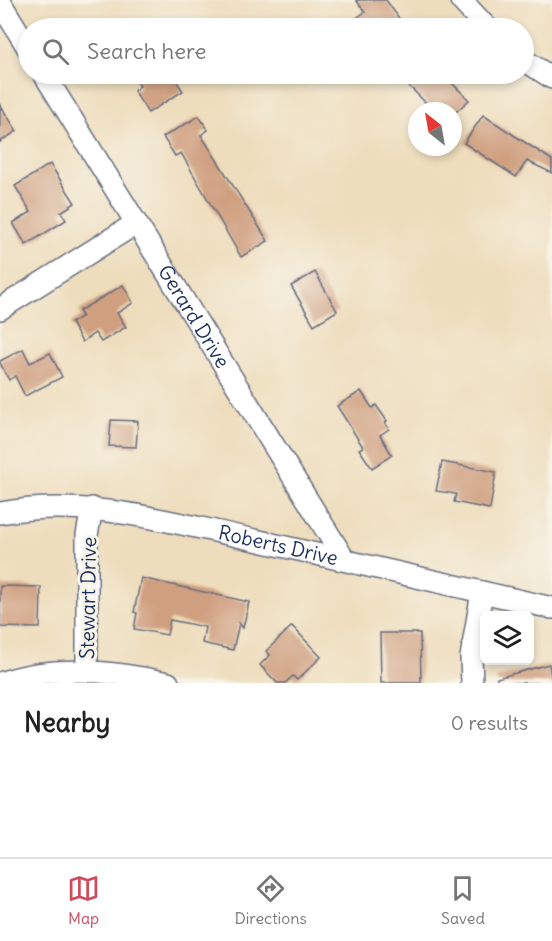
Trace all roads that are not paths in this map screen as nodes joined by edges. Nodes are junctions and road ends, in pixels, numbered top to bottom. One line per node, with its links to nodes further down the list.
1 (461, 0): 3 (street)
2 (0, 2): 4 (street)
3 (478, 18)
4 (18, 32)
5 (534, 66): 6 (street)
6 (552, 78)
7 (50, 84): 8 (street, Gerard Drive)
8 (135, 224): 9 (street); 12 (street, Gerard Drive)
9 (0, 309)
10 (92, 508): 11 (street, Roberts Drive); 12 (street, Roberts Drive); 15 (street, Stewart Drive)
11 (0, 513)
12 (344, 559): 13 (street, Roberts Drive)
13 (482, 592): 14 (street, Roberts Drive); 18 (street)
14 (552, 608)
15 (87, 671): 16 (street, Stewart Drive); 17 (street)
16 (0, 683)
17 (168, 683)
18 (472, 683)

